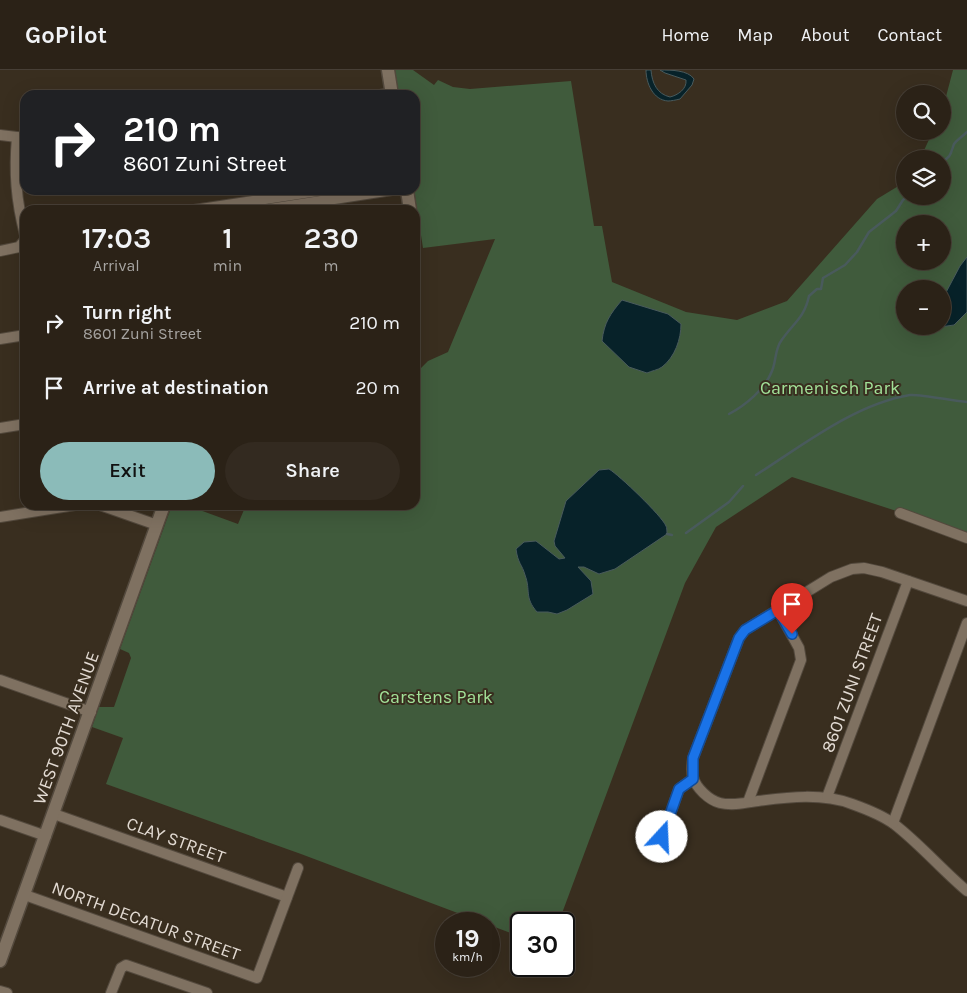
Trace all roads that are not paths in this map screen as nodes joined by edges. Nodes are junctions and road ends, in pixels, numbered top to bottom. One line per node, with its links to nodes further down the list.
1 (388, 70): 2 (street)
2 (388, 90)
3 (0, 135): 4 (street)
4 (20, 137)
5 (20, 144): 10 (street)
6 (300, 195): 8 (street)
7 (360, 195): 9 (street)
8 (251, 205)
9 (294, 205)
10 (20, 214)
11 (20, 247): 12 (street)
12 (0, 251)
13 (20, 336): 14 (street)
14 (0, 339)
15 (20, 425): 16 (street)
16 (0, 428)
17 (44, 510): 21 (street)
18 (114, 510): 22 (street)
19 (162, 510): 22 (street, WEST 90TH AVENUE)
20 (900, 513): 23 (street)
21 (0, 517)
22 (157, 525): 29 (street, WEST 90TH AVENUE)
23 (967, 538)
24 (908, 581): 25 (street); 26 (street); 31 (street, 8601 ZUNI STREET)
25 (967, 601)
26 (778, 610): 30 (street); 32 (street)
27 (967, 623): 35 (street)
28 (0, 680): 29 (street)
29 (90, 712): 33 (street, WEST 90TH AVENUE)
30 (693, 779): 32 (street); 37 (street)
31 (828, 797): 32 (street); 35 (street)
32 (748, 802)
33 (54, 814): 36 (street, WEST 90TH AVENUE); 41 (street, CLAY STREET)
34 (0, 820): 36 (street)
35 (893, 823): 39 (street)
36 (46, 836): 40 (street, WEST 90TH AVENUE)
37 (662, 837)
38 (298, 868): 41 (street)
39 (967, 891)
40 (25, 895): 41 (street, NORTH DECATUR STREET); 42 (street, WEST 90TH AVENUE)
41 (287, 897)
42 (0, 961)
43 (0, 990): 44 (street)
44 (7, 993)
45 (112, 993): 46 (street)
46 (206, 993)

